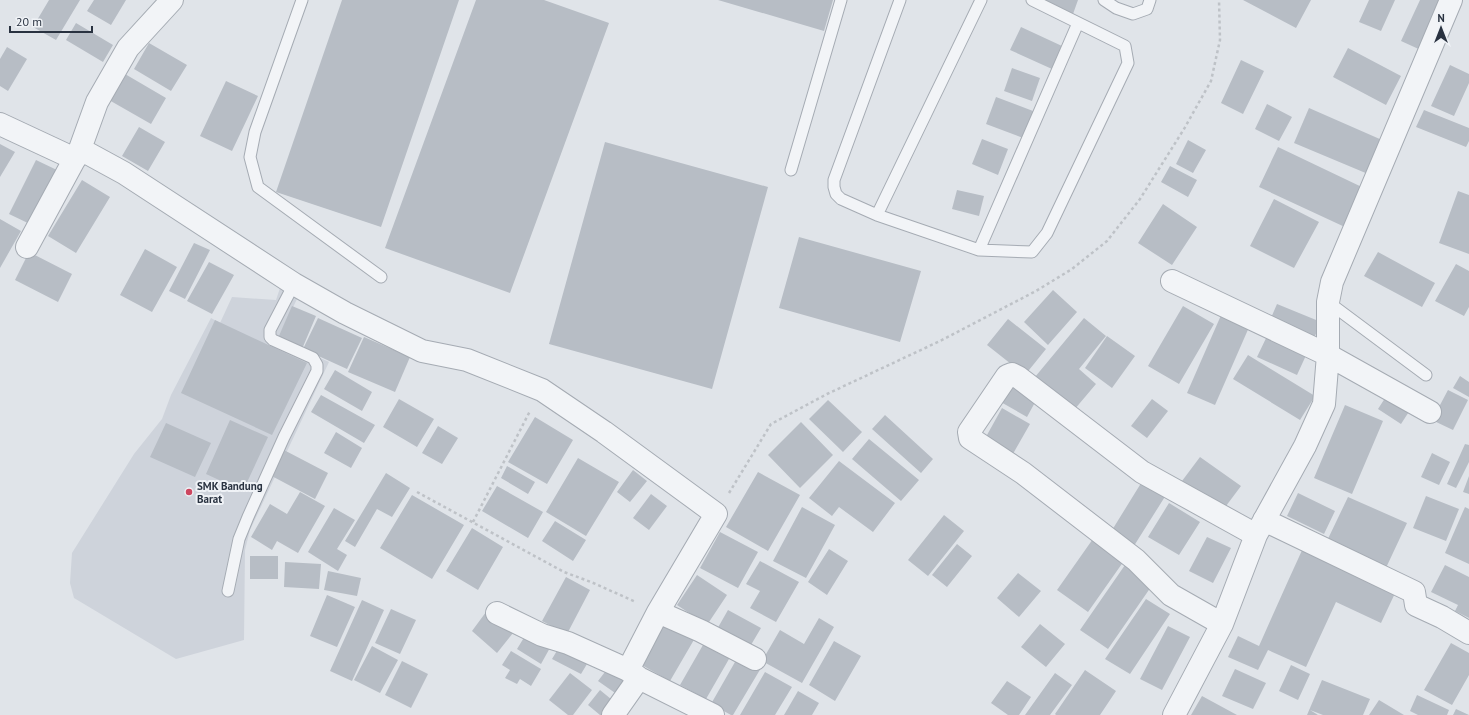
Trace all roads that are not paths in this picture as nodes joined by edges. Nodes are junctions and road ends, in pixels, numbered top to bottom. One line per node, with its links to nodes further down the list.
1 (172, 0): 12 (street)
2 (302, 0): 17 (lane)
3 (841, 0): 13 (lane)
4 (900, 0): 14 (lane)
5 (981, 0): 14 (lane)
6 (1032, 0): 10 (lane)
7 (1104, 0): 8 (lane)
8 (1150, 0)
9 (1451, 0): 20 (street)
10 (1078, 22): 16 (lane); 16 (lane)
11 (0, 124): 12 (street)
12 (77, 154): 15 (street); 19 (street)
13 (791, 170)
14 (877, 215): 16 (lane)
15 (27, 247)
16 (978, 250)
17 (382, 278)
18 (1172, 281): 21 (street)
19 (294, 284): 25 (lane); 28 (street)
20 (1328, 302): 21 (street); 22 (lane)
21 (1328, 355): 23 (street); 24 (street)
22 (1426, 376)
23 (1430, 412)
24 (1260, 527): 26 (street); 30 (street); 30 (street)
25 (228, 591)
26 (1414, 592): 27 (lane); 31 (street)
27 (1452, 610)
28 (658, 612): 32 (street); 33 (street)
29 (497, 613): 33 (street)
30 (1222, 624): 36 (street)
31 (1469, 633)
32 (755, 659)
33 (634, 674): 34 (street); 35 (street)
34 (612, 715)
35 (713, 715)
36 (1174, 715)

